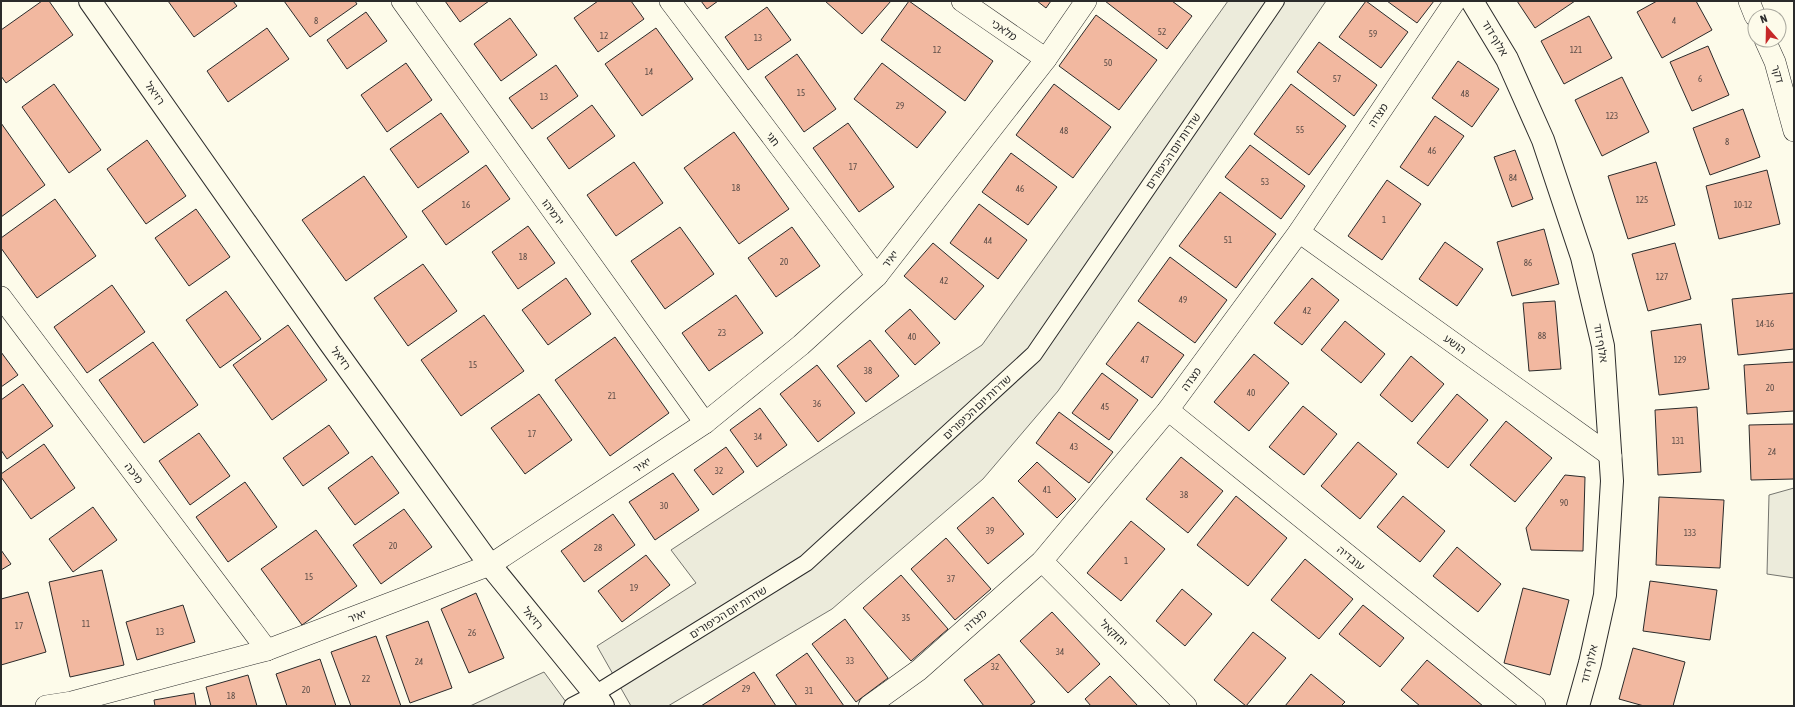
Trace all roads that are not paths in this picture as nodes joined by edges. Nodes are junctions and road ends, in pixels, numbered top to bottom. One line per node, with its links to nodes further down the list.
1 (90, 1): 19 (street, רזיאל)
2 (402, 1): 16 (street, ירמיהו)
3 (670, 1): 13 (street, חגי)
4 (962, 1): 10 (street, מלאכי)
5 (1086, 1): 10 (street, יאיר)
6 (1276, 1): 21 (street, שדרות יום הכיפורים)
7 (1455, 1): 12 (street, מצדה)
8 (1472, 1): 17 (street, אלוף דוד)
9 (1768, 48): 11 (street, דקר)
10 (1046, 59): 13 (street, יאיר)
11 (1794, 131)
12 (1299, 232): 15 (street, מצדה); 17 (street, הושע)
13 (877, 276): 16 (street, יאיר)
14 (1, 297): 20 (street, מיכה)
15 (1168, 410): 18 (street, מצדה); 26 (street, עובדיה)
16 (705, 424): 19 (street, יאיר)
17 (1611, 456): 27 (street, אלוף דוד)
18 (1042, 561): 24 (street, מצדה); 25 (street, יחזקאל)
19 (490, 565): 20 (street, יאיר); 21 (street, רזיאל)
20 (267, 650): 22 (street, יאיר)
21 (599, 700): 23 (street, שדרות יום הכיפורים)
22 (46, 706)
23 (572, 706)
24 (869, 706)
25 (1186, 706)
26 (1535, 706)
27 (1578, 706)

